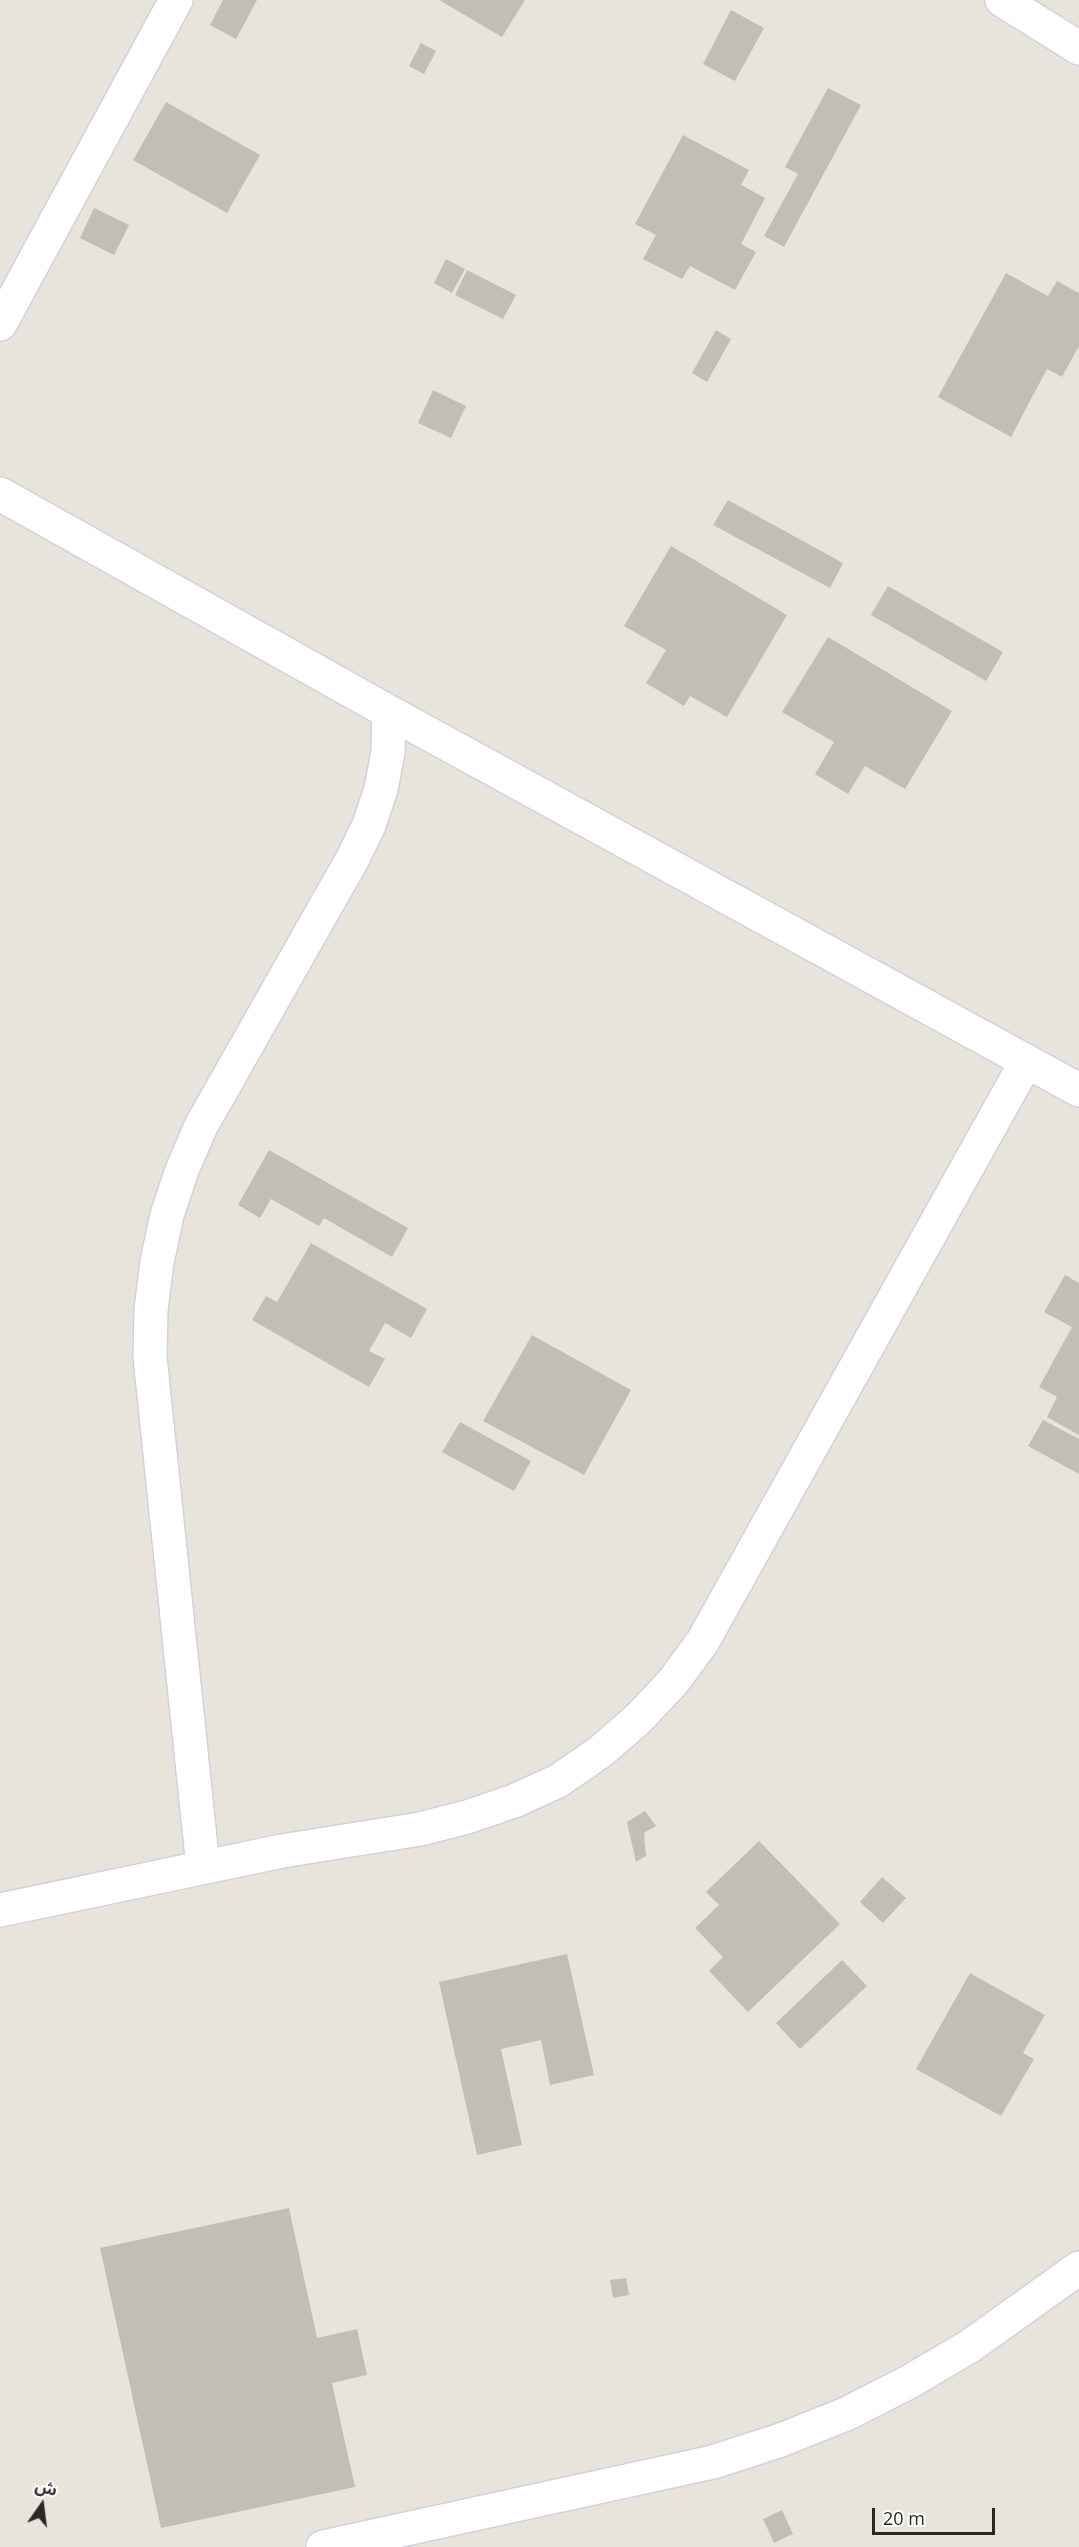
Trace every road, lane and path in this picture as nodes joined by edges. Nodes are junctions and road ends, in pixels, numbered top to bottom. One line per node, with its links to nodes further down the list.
1 (176, 0): 4 (street)
2 (1002, 0): 3 (street)
3 (1079, 48)
4 (0, 324)
5 (0, 494): 6 (street)
6 (389, 712): 7 (street); 9 (street)
7 (1026, 1062): 8 (street); 9 (street)
8 (1079, 1090)
9 (203, 1867): 10 (street)
10 (0, 1910)
11 (1079, 2268): 12 (street)
12 (323, 2547)

